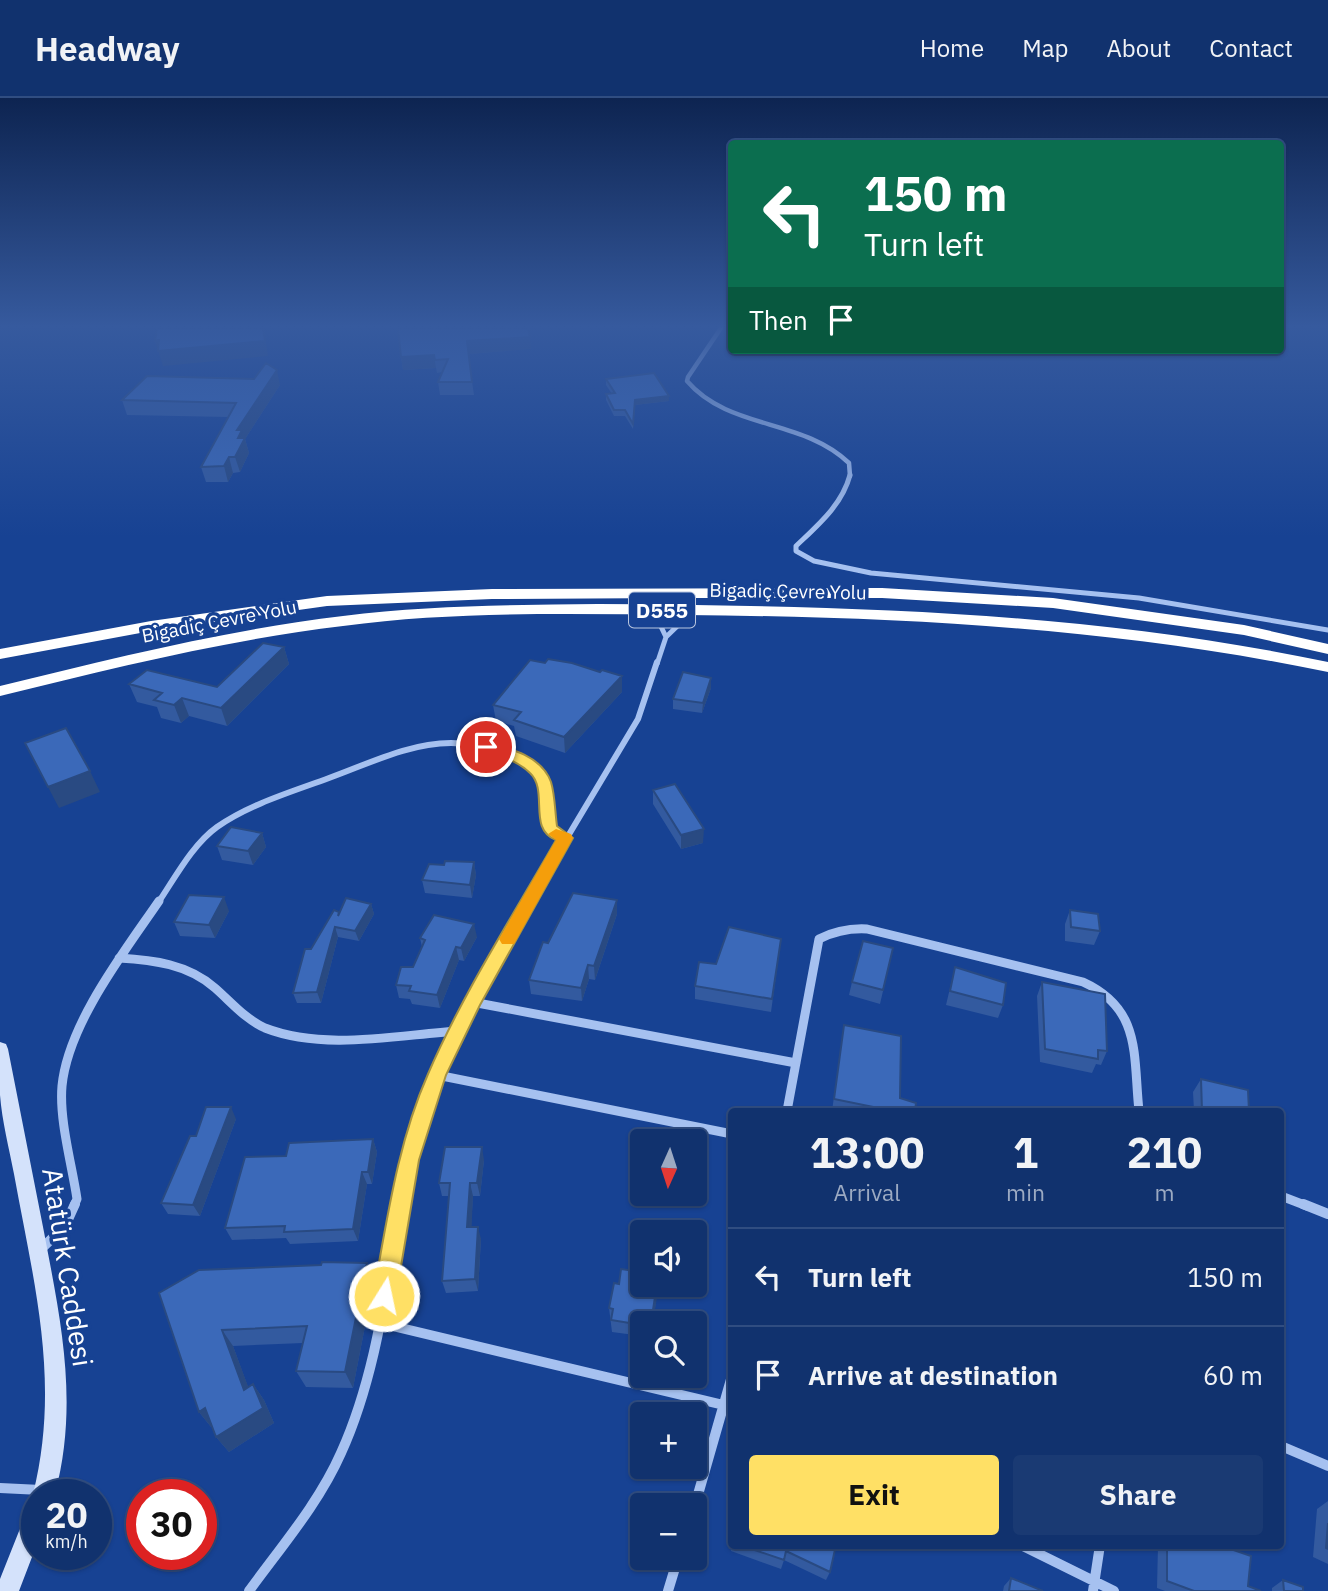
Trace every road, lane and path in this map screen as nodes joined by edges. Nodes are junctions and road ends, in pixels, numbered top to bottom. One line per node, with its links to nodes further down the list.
1 (705, 398): 4 (street)
2 (653, 610): 3 (highway, Bigadiç Çevre Yolu / D555); 5 (street); 9 (highway, Bigadiç Çevre Yolu / D555)
3 (694, 610): 5 (street); 8 (highway, Bigadiç Çevre Yolu / D555)
4 (1328, 630)
5 (666, 637): 10 (street)
6 (1328, 649): 7 (highway, Bigadiç Çevre Yolu / D555)
7 (0, 654)
8 (1328, 667)
9 (0, 691)
10 (565, 838): 11 (street); 12 (street)
11 (120, 958): 13 (street); 22 (street)
12 (472, 1002): 13 (street); 15 (street)
13 (458, 1031): 16 (street)
14 (0, 1049): 22 (main road, Atatürk Caddesi)
15 (796, 1063): 17 (street); 18 (street)
16 (437, 1075): 19 (street); 23 (street)
17 (788, 1108)
18 (1139, 1108)
19 (728, 1133)
20 (1284, 1197): 21 (street)
21 (1328, 1214)
22 (38, 1252): 28 (main road, Atatürk Caddesi)
23 (380, 1323): 24 (street); 38 (street)
24 (728, 1406)
25 (728, 1409): 31 (street)
26 (1284, 1447): 27 (street)
27 (1328, 1466)
28 (47, 1479)
29 (0, 1488): 30 (street)
30 (21, 1490)
31 (699, 1493)
32 (1028, 1549): 36 (street)
33 (1099, 1549): 36 (street)
34 (21, 1555): 37 (main road)
35 (674, 1570): 39 (street)
36 (1094, 1586): 40 (street)
37 (7, 1591)
38 (249, 1591)
39 (668, 1591)
40 (1114, 1591)

